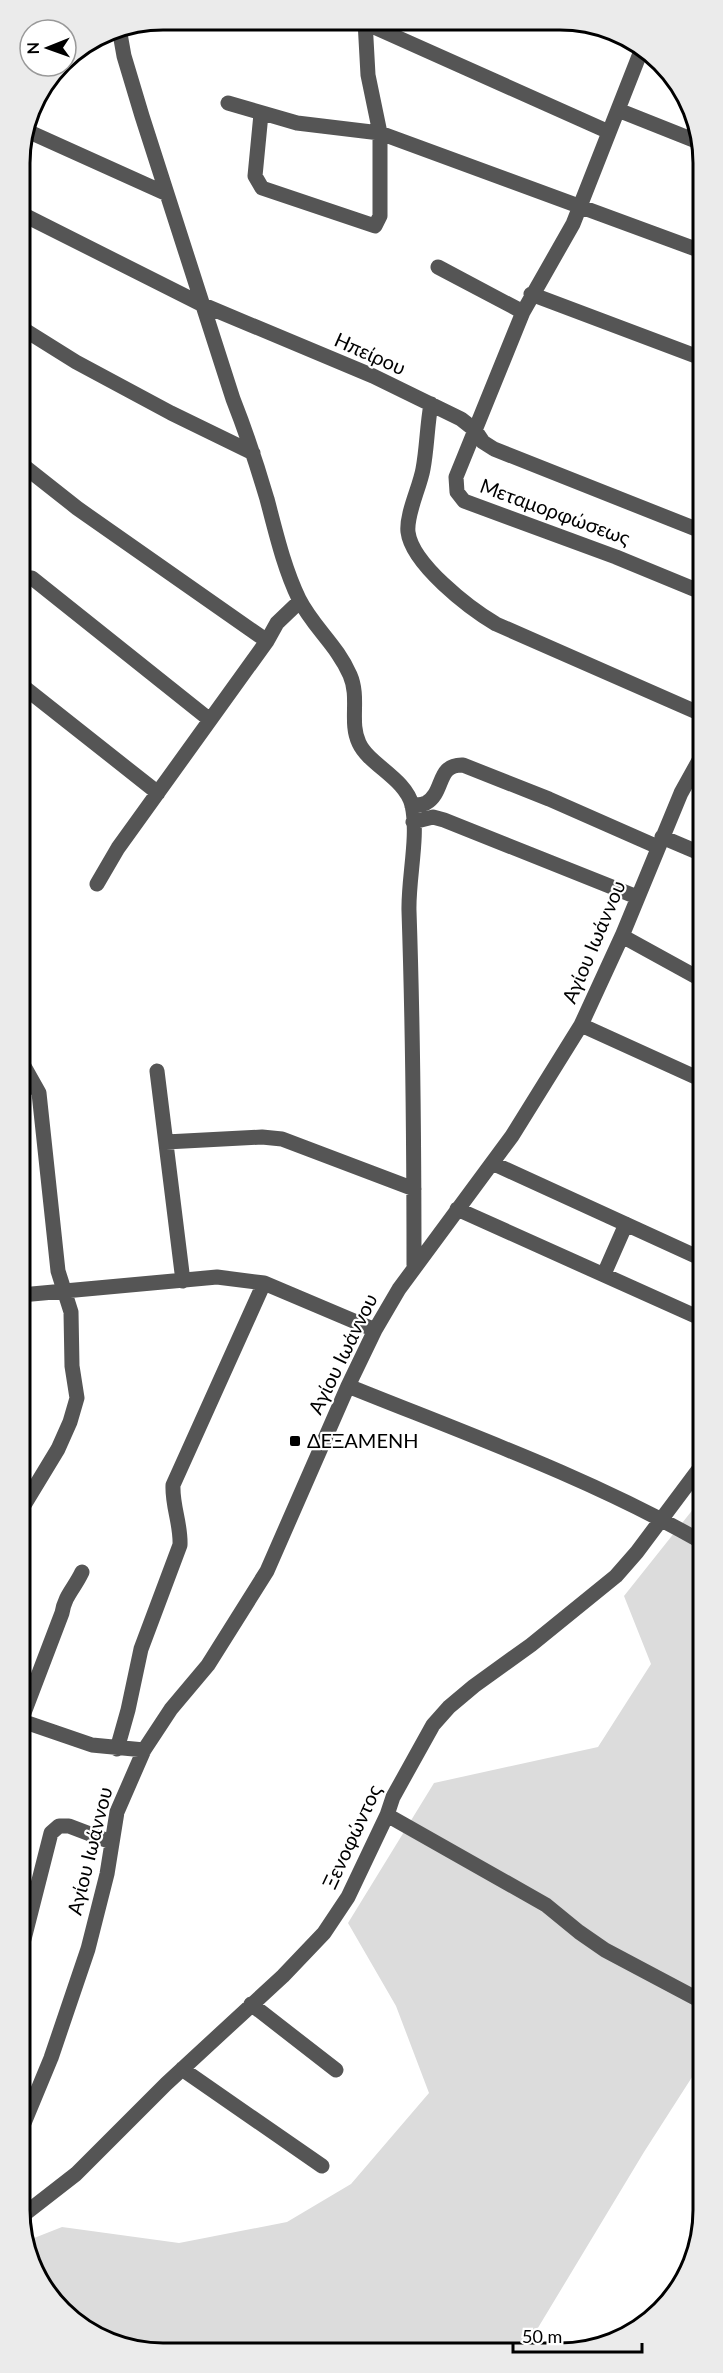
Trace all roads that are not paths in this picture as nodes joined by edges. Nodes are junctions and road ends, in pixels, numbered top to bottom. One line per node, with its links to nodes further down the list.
1 (365, 30): 9 (street)
2 (383, 30): 8 (street)
3 (121, 37): 12 (street)
4 (639, 56): 6 (street)
5 (228, 103): 7 (street)
6 (618, 110): 8 (street); 11 (street)
7 (261, 114): 9 (street); 9 (street)
8 (609, 132): 13 (street)
9 (380, 133): 13 (street)
10 (34, 134): 12 (street)
11 (690, 138)
12 (167, 194): 18 (street)
13 (578, 207): 15 (street); 17 (street)
14 (30, 218): 18 (street, Ηπείρου)
15 (693, 248)
16 (438, 267): 19 (street)
17 (531, 294): 19 (street); 21 (street)
18 (201, 304): 22 (street, Ηπείρου); 24 (street)
19 (522, 312): 23 (street)
20 (30, 333): 24 (street)
21 (693, 355)
22 (431, 404): 23 (street, Ηπείρου); 32 (street)
23 (475, 430): 26 (street, Ηπείρου); 28 (street, Μεταμορφώσεως)
24 (254, 453): 29 (street)
25 (30, 471): 30 (street)
26 (693, 528)
27 (32, 578): 33 (street)
28 (693, 589)
29 (300, 601): 30 (street); 36 (street)
30 (267, 641): 33 (street)
31 (30, 692): 35 (street)
32 (693, 710)
33 (210, 720): 35 (street)
34 (693, 774): 38 (street, Αγίου Ιωάννου)
35 (158, 793): 40 (street)
36 (412, 806): 37 (street); 38 (street)
37 (413, 822): 41 (street); 50 (street)
38 (660, 842): 39 (street); 41 (street, Αγίου Ιωάννου)
39 (693, 851)
40 (97, 884)
41 (637, 897): 42 (street, Αγίου Ιωάννου)
42 (622, 936): 43 (street); 44 (street, Αγίου Ιωάννου)
43 (693, 975)
44 (581, 1025): 46 (street); 49 (street, Αγίου Ιωάννου)
45 (157, 1071): 48 (street)
46 (693, 1076)
47 (30, 1077): 58 (street)
48 (166, 1142): 50 (street); 56 (street)
49 (492, 1162): 51 (street, Αγίου Ιωάννου); 52 (street)
50 (414, 1189): 54 (street)
51 (457, 1209): 54 (street, Αγίου Ιωάννου); 55 (street)
52 (626, 1224): 53 (street); 55 (street)
53 (693, 1255)
54 (414, 1265): 61 (street, Αγίου Ιωάννου)
55 (604, 1274): 60 (street)
56 (183, 1281): 57 (street); 58 (street)
57 (264, 1283): 61 (street); 70 (street)
58 (65, 1291): 59 (street); 64 (street)
59 (30, 1294)
60 (693, 1315)
61 (375, 1330): 62 (street, Αγίου Ιωάννου)
62 (348, 1386): 65 (street); 71 (street, Αγίου Ιωάννου)
63 (693, 1478): 65 (street, Ξενοφώντος)
64 (30, 1495)
65 (662, 1519): 66 (street); 72 (street, Ξενοφώντος)
66 (693, 1537)
67 (82, 1572): 68 (street)
68 (30, 1699)
69 (30, 1723): 70 (street)
70 (117, 1749): 71 (street)
71 (144, 1750): 73 (street, Αγίου Ιωάννου)
72 (387, 1815): 75 (street); 76 (street, Ξενοφώντος)
73 (111, 1842): 74 (street); 79 (street, Αγίου Ιωάννου)
74 (30, 1916)
75 (693, 1997)
76 (251, 2004): 77 (street, Ξενοφώντος); 78 (street)
77 (182, 2069): 80 (street); 81 (street, Ξενοφώντος)
78 (336, 2070)
79 (30, 2109)
80 (322, 2166)
81 (30, 2210)

